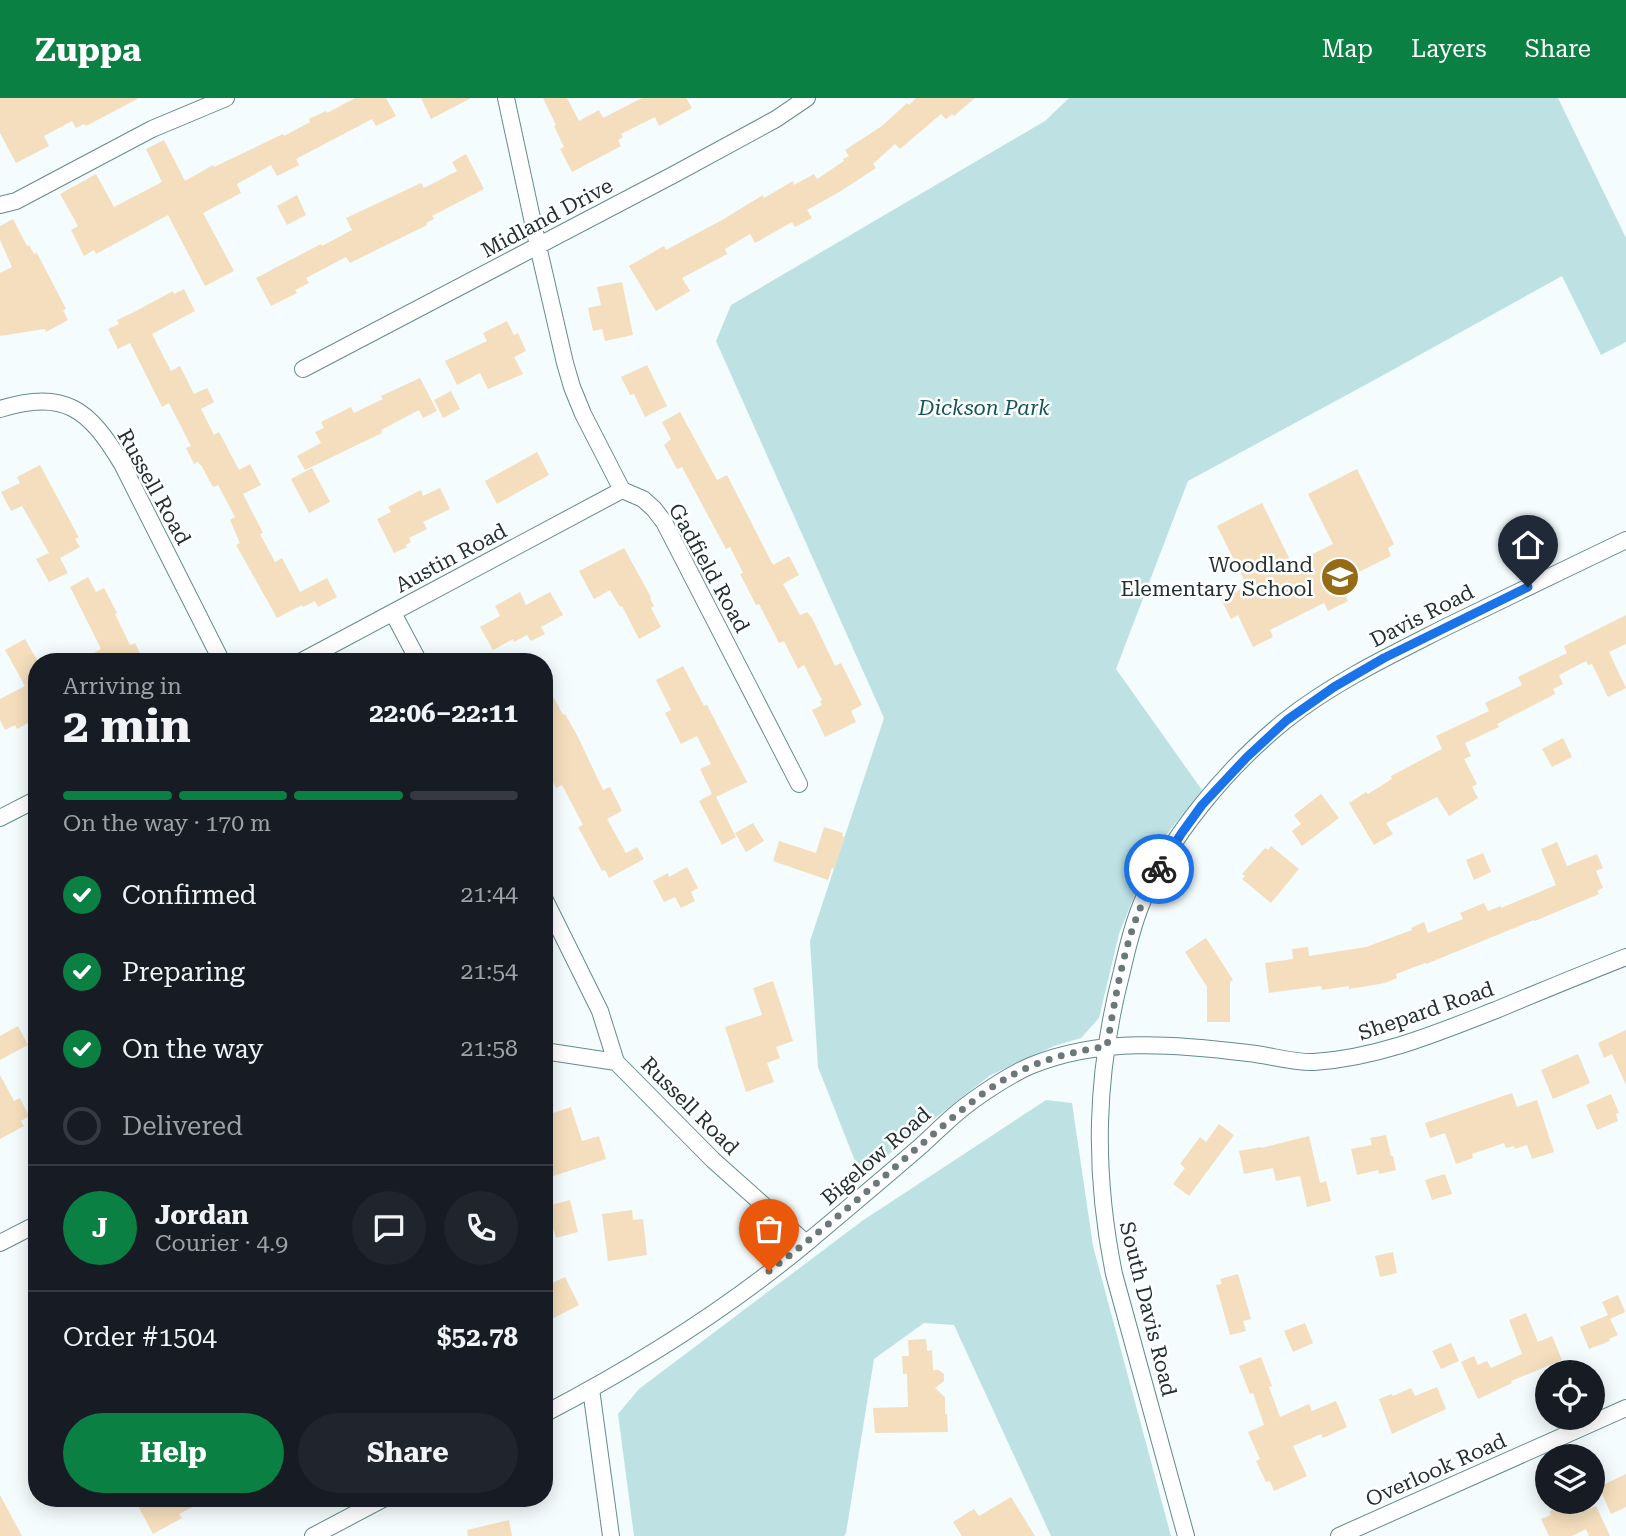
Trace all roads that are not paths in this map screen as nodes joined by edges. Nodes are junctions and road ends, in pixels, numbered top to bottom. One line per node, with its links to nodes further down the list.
1 (226, 98): 4 (street)
2 (506, 98): 5 (street)
3 (807, 98): 5 (street, Midland Drive)
4 (0, 205)
5 (538, 246): 6 (street, Midland Drive); 8 (street)
6 (303, 369)
7 (0, 409): 11 (street, Russell Road)
8 (622, 490): 10 (street, Austin Road); 14 (street, Gadfield Road)
9 (1626, 540): 19 (street, Davis Road)
10 (393, 613): 12 (street, Austin Road); 13 (street)
11 (217, 653)
12 (317, 653)
13 (414, 653)
14 (799, 784)
15 (28, 804): 16 (street)
16 (0, 818)
17 (553, 916): 21 (street, Russell Road)
18 (1626, 957): 19 (street, Shepard Road)
19 (1107, 1046): 24 (street, Bigelow Road); 31 (street, South Davis Road)
20 (553, 1052): 21 (street)
21 (616, 1062): 24 (street, Russell Road)
22 (28, 1229): 23 (street)
23 (0, 1243)
24 (806, 1243): 25 (street, Bigelow Road)
25 (592, 1389): 27 (street, Bigelow Road); 30 (street)
26 (1626, 1408): 32 (street, Overlook Road)
27 (553, 1409)
28 (368, 1507): 29 (street)
29 (313, 1536)
30 (611, 1536)
31 (1186, 1536)
32 (1339, 1536)

